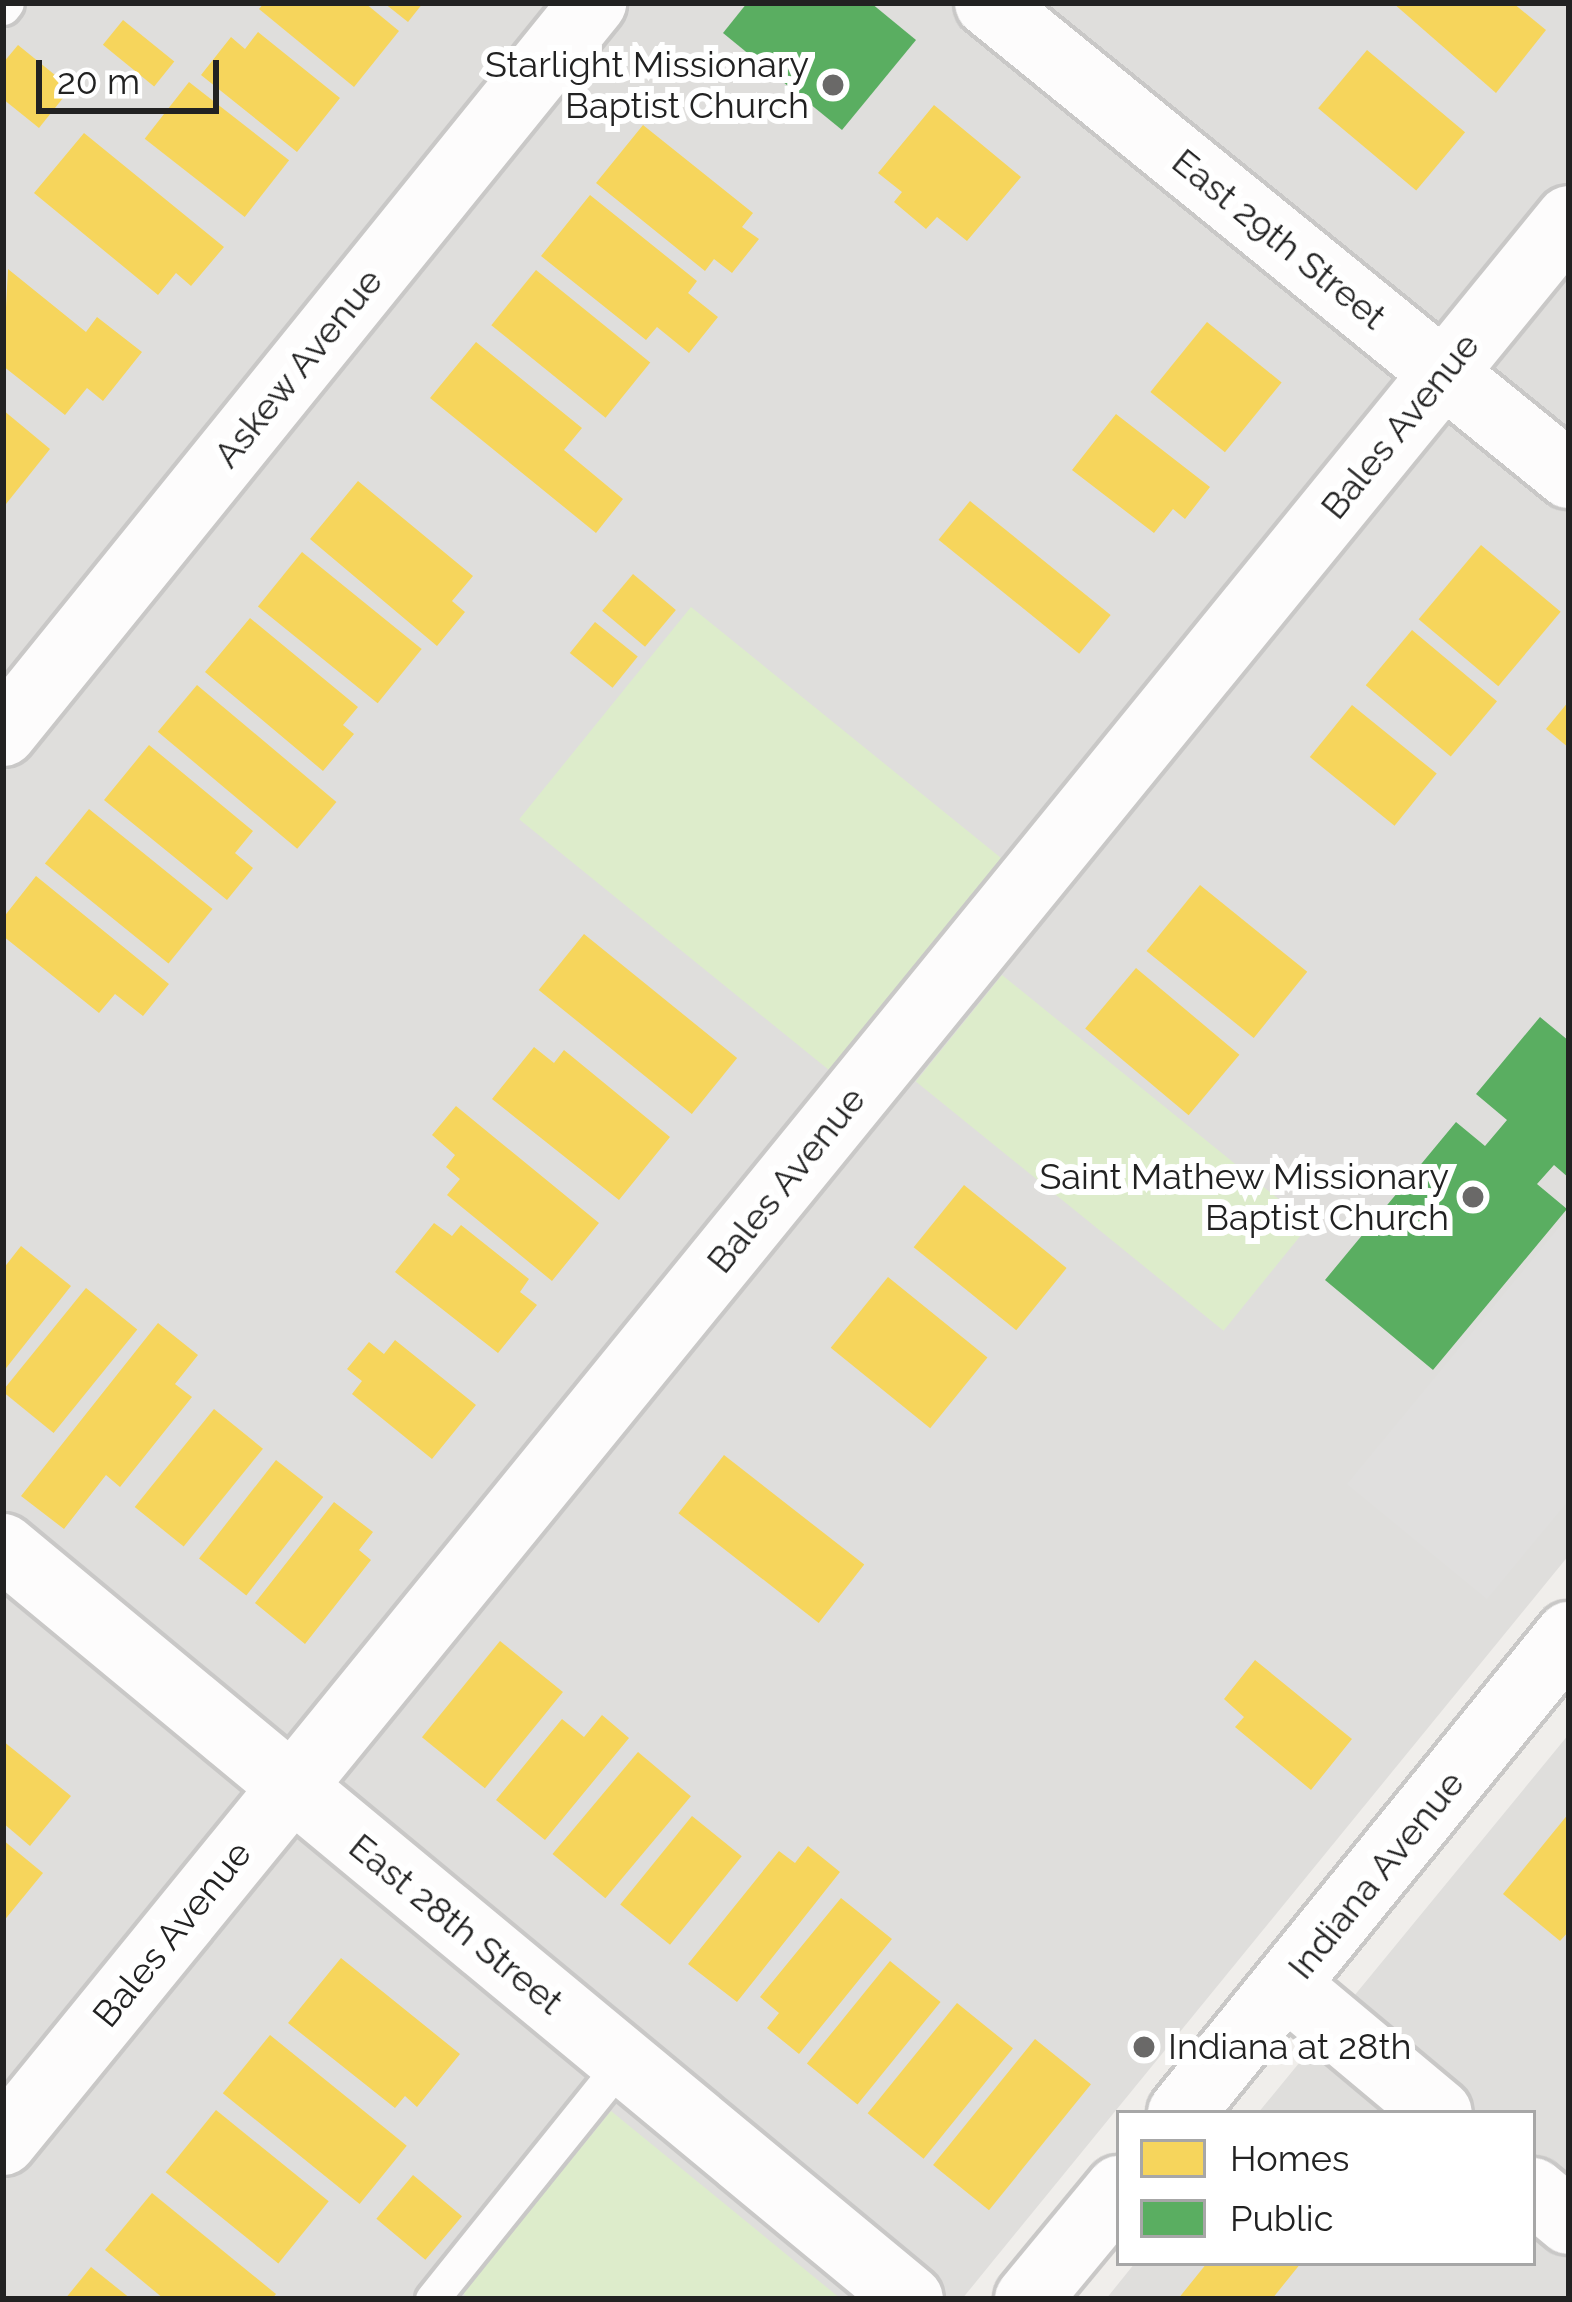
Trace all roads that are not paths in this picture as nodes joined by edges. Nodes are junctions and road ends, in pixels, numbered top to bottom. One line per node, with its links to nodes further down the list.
1 (593, 3): 6 (street, Askew Avenue)
2 (988, 3): 4 (street, East 29th Street)
3 (1569, 219): 4 (street, Bales Avenue)
4 (1443, 372): 5 (street, East 29th Street); 9 (street, Bales Avenue)
5 (1569, 475)
6 (3, 733)
7 (3, 1547): 9 (street, East 28th Street)
8 (1569, 1635): 10 (street, Indiana Avenue)
9 (290, 1789): 11 (street, East 28th Street); 14 (street, Bales Avenue)
10 (1286, 1985): 12 (street, Indiana Avenue); 13 (street)
11 (624, 2060): 18 (lane); 19 (street, East 28th Street)
12 (1183, 2110)
13 (1435, 2110)
14 (3, 2142)
15 (1116, 2192): 20 (street)
16 (1536, 2194): 17 (street)
17 (1569, 2221)
18 (432, 2299)
19 (910, 2299)
20 (1028, 2299)

